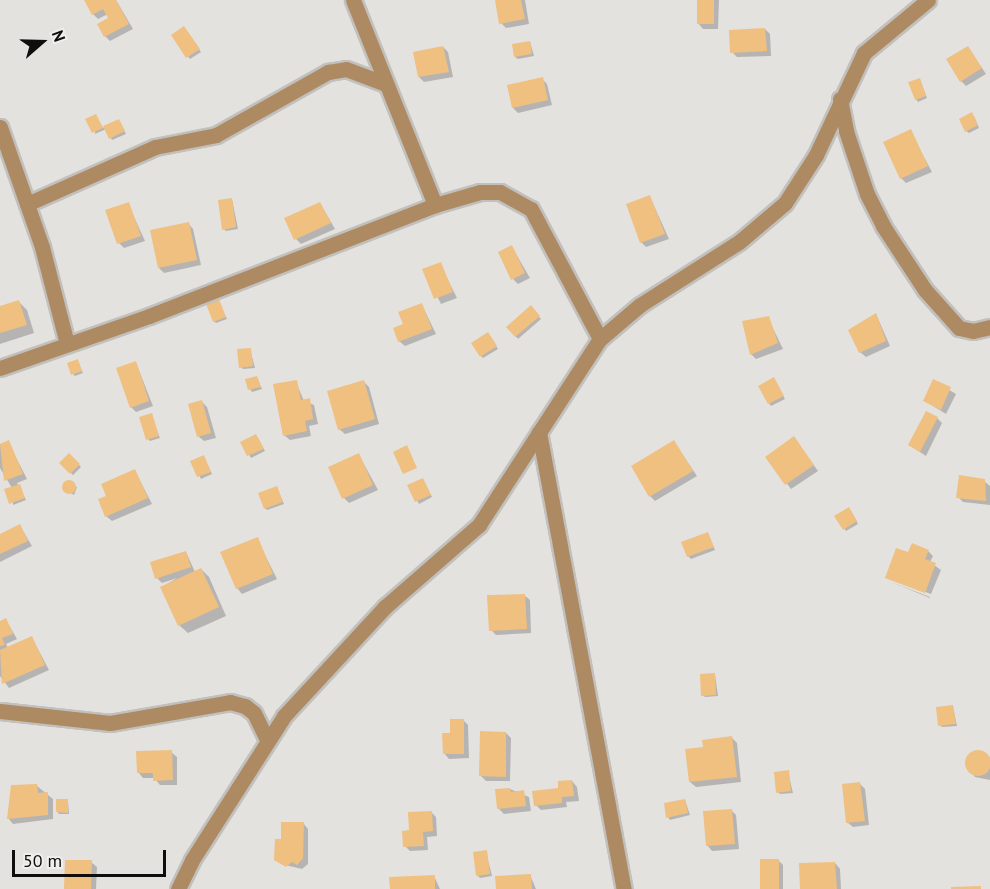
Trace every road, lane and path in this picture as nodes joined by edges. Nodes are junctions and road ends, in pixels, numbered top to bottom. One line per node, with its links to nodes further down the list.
1 (353, 0): 3 (street)
2 (928, 0): 4 (street)
3 (386, 84): 6 (street); 7 (street)
4 (840, 99): 8 (street); 9 (street)
5 (0, 127): 6 (street)
6 (27, 204): 10 (street)
7 (435, 205): 9 (street); 10 (street)
8 (990, 327)
9 (600, 339): 12 (street)
10 (68, 344): 11 (street)
11 (0, 368)
12 (539, 432): 14 (street); 16 (street)
13 (0, 711): 14 (street)
14 (267, 740): 15 (street)
15 (178, 889)
16 (624, 889)

